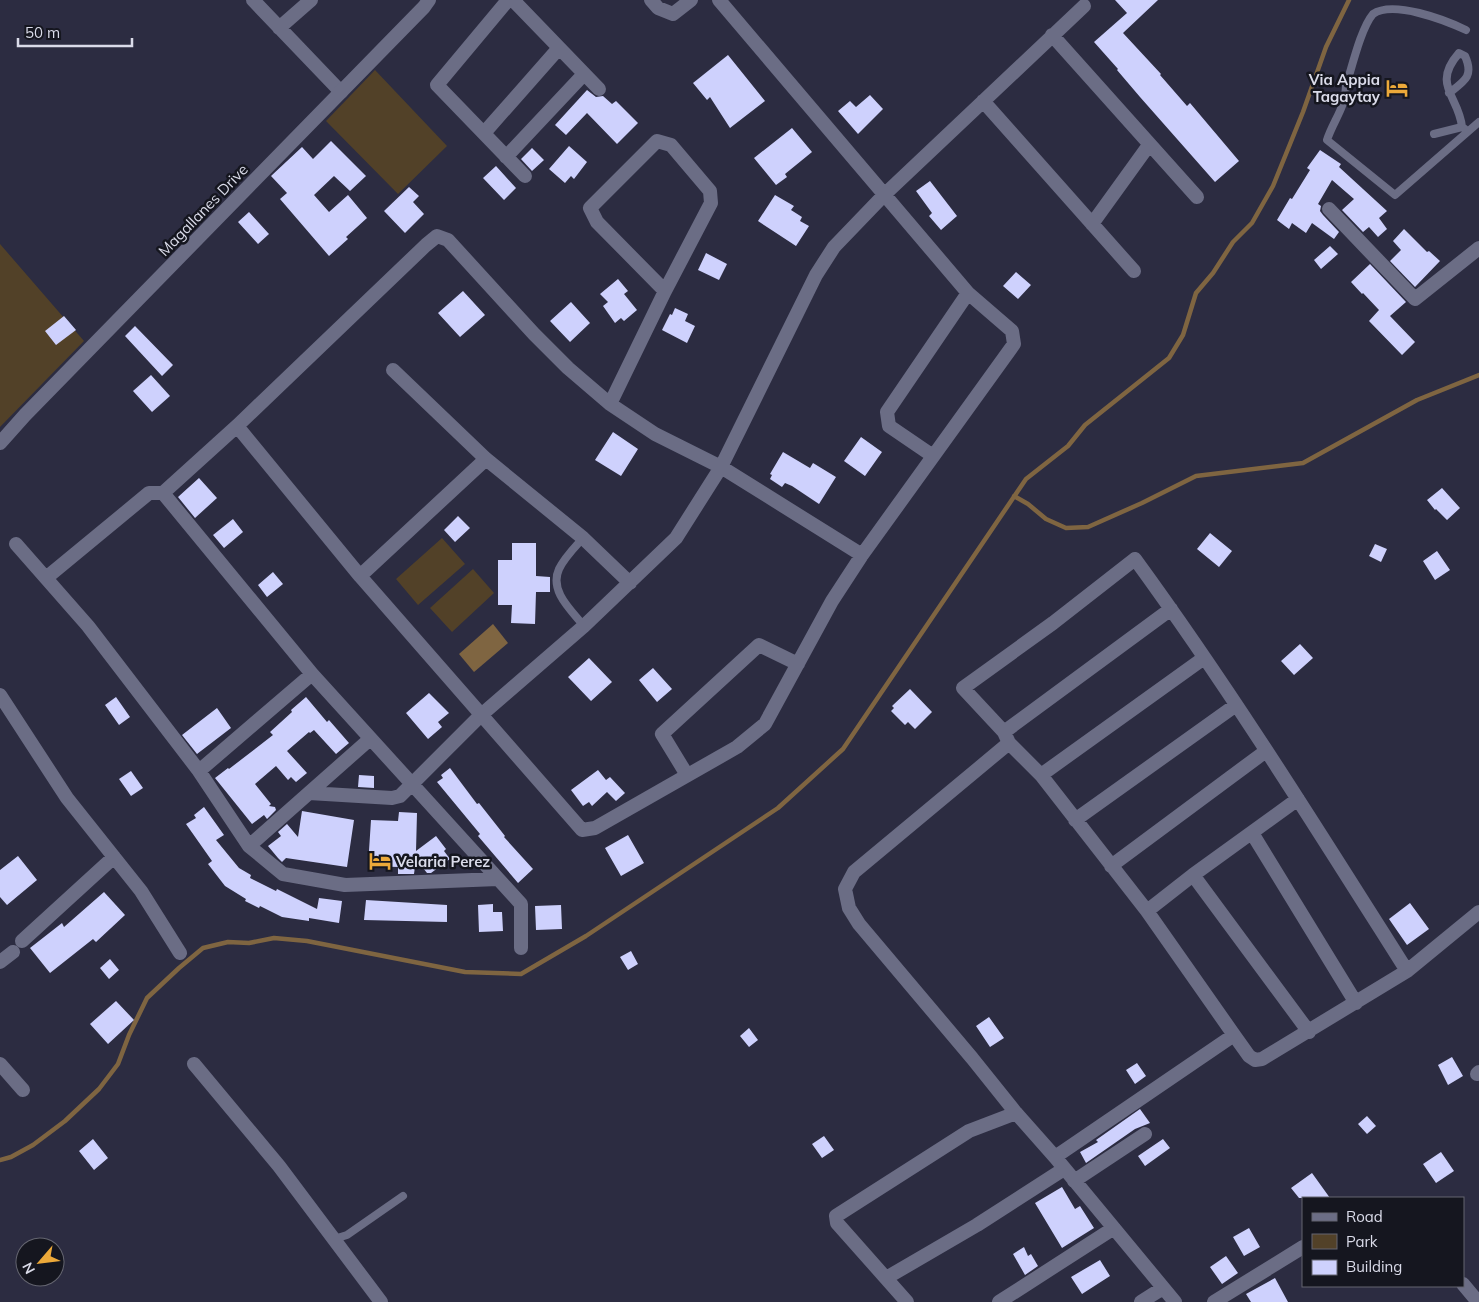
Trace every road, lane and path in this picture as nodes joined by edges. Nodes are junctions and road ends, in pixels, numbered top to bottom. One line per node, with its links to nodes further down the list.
1 (253, 0): 10 (street)
2 (311, 0): 10 (street)
3 (429, 0): 16 (street, Magallanes Drive)
4 (508, 0): 21 (street)
5 (513, 0): 13 (street)
6 (650, 0): 7 (street)
7 (692, 0)
8 (719, 0): 26 (street)
9 (1084, 6): 12 (street)
10 (279, 28): 16 (street)
11 (1466, 30): 20 (lane)
12 (1052, 35): 18 (street); 23 (street)
13 (559, 48): 14 (street); 21 (street)
14 (584, 74): 15 (street); 24 (street)
15 (599, 89)
16 (341, 92): 37 (street, Magallanes Drive)
17 (1450, 93): 17 (lane); 20 (lane)
18 (983, 101): 26 (street); 29 (street)
19 (1479, 122): 20 (lane)
20 (1465, 129): 22 (lane)
21 (484, 133): 24 (street)
22 (1434, 134)
23 (1149, 145): 27 (street); 29 (street)
24 (506, 157): 25 (street)
25 (525, 176)
26 (884, 195): 33 (street); 40 (street)
27 (1198, 197)
28 (1329, 210): 30 (street)
29 (1092, 224): 31 (street)
30 (1479, 248)
31 (1134, 270)
32 (665, 291): 32 (street); 35 (street)
33 (968, 293): 38 (street); 38 (street)
34 (393, 370): 39 (street)
35 (610, 404): 36 (street); 40 (street)
36 (237, 426): 41 (street); 45 (street)
37 (0, 443)
38 (933, 456): 44 (street)
39 (486, 459): 42 (street); 45 (street)
40 (721, 467): 44 (street); 47 (street)
41 (163, 493): 46 (street); 52 (street)
42 (583, 538): 47 (street); 49 (lane)
43 (16, 544): 46 (street)
44 (862, 555): 51 (street)
45 (360, 576): 55 (street)
46 (46, 578): 59 (street)
47 (630, 583): 49 (street)
48 (1172, 609): 50 (street); 57 (street); 57 (street)
49 (584, 626): 55 (street)
50 (1204, 658): 54 (street); 61 (street)
51 (798, 664): 60 (street); 60 (street)
52 (312, 674): 56 (street); 59 (street)
53 (0, 695): 68 (street)
54 (1236, 705): 58 (street); 65 (street)
55 (480, 716): 60 (street); 62 (street)
56 (370, 738): 62 (street); 63 (street)
57 (1006, 738): 61 (street); 84 (street)
58 (1266, 751): 64 (street); 69 (street)
59 (198, 770): 67 (street)
60 (687, 775)
61 (1041, 775): 65 (street)
62 (412, 785): 63 (street); 71 (street)
63 (308, 793): 67 (street)
64 (1298, 800): 66 (street); 77 (street)
65 (1075, 820): 69 (street)
66 (1252, 833): 70 (street); 78 (street)
67 (249, 846): 71 (street)
68 (114, 857): 75 (street); 76 (street)
69 (1111, 866): 72 (street)
70 (1193, 875): 72 (street); 79 (street)
71 (498, 879): 74 (street)
72 (1146, 911): 80 (street)
73 (1479, 912): 77 (street)
74 (521, 948)
75 (180, 953)
76 (0, 962)
77 (1407, 971): 78 (street)
78 (1356, 1003): 79 (street)
79 (1308, 1032): 80 (street)
80 (1234, 1035): 86 (street)
81 (0, 1064): 83 (street)
82 (194, 1064): 91 (street)
83 (22, 1090)
84 (1016, 1113): 86 (street); 93 (street)
85 (1145, 1134): 88 (street)
86 (1055, 1157): 87 (street)
87 (1064, 1168): 88 (street); 93 (street)
88 (1074, 1181): 90 (street)
89 (403, 1196): 91 (lane)
90 (1114, 1228): 95 (street); 98 (street)
91 (334, 1239): 96 (street)
92 (1302, 1247): 101 (street)
93 (886, 1278): 97 (street)
94 (1464, 1285): 102 (street)
95 (1163, 1288): 99 (street); 100 (street)
96 (381, 1302)
97 (907, 1302)
98 (999, 1302)
99 (1141, 1302)
100 (1175, 1302)
101 (1214, 1302)
102 (1478, 1302)

